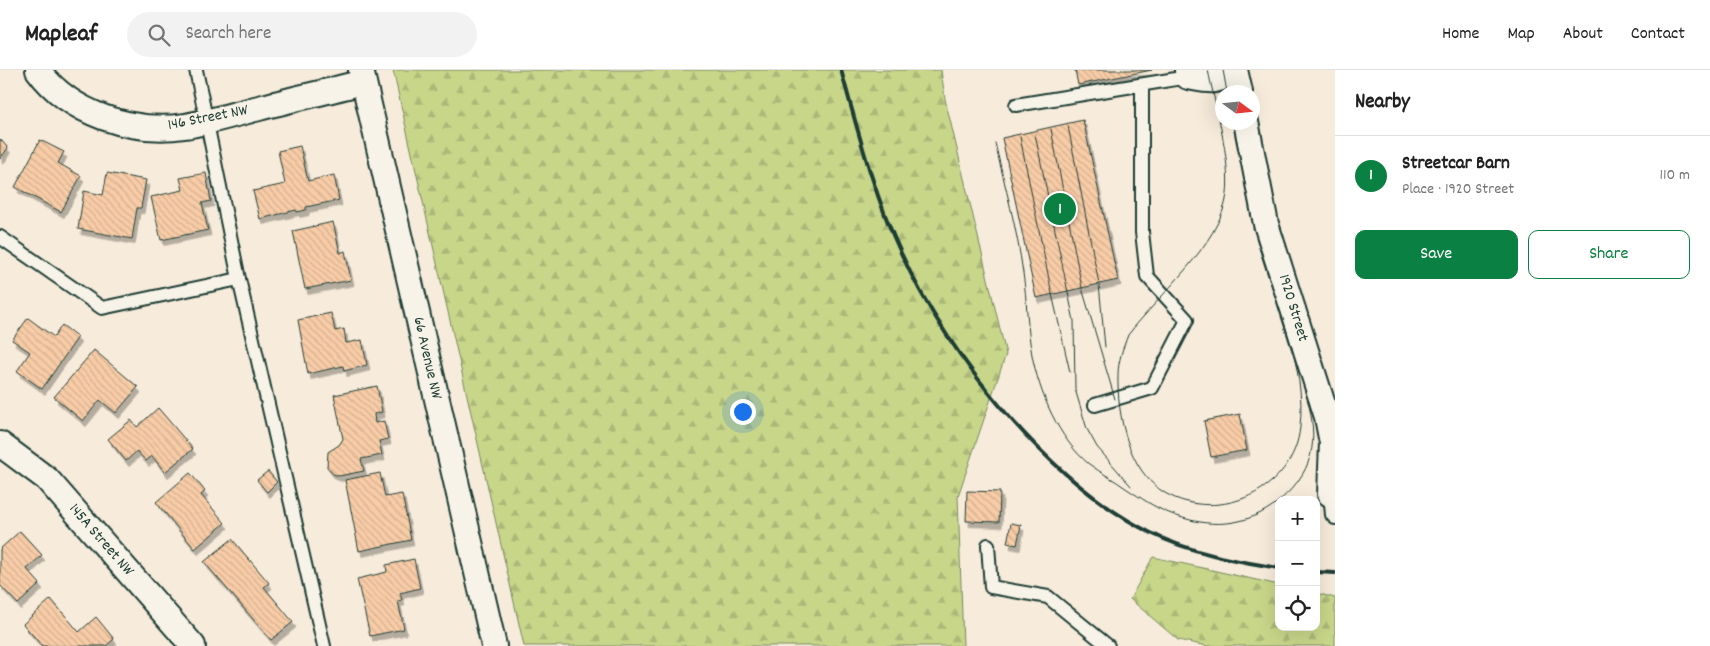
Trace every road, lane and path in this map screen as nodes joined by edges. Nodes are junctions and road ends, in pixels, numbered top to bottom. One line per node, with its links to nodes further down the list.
1 (38, 70): 9 (street, 146 Street NW)
2 (196, 70): 9 (lane)
3 (1233, 70): 4 (street); 7 (street)
4 (1187, 73): 6 (lane)
5 (362, 76): 9 (street, 146 Street NW); 20 (street, 66 Avenue NW)
6 (1142, 84): 8 (lane); 13 (lane)
7 (1238, 85)
8 (1016, 106)
9 (208, 121): 12 (lane)
10 (1248, 130): 15 (street, 1920 Street)
11 (0, 238): 12 (lane)
12 (239, 279): 19 (lane)
13 (1094, 405)
14 (0, 444): 18 (street, 145A Street NW)
15 (1330, 494): 16 (lane)
16 (1335, 518)
17 (988, 545): 21 (lane)
18 (193, 646)
19 (324, 646)
20 (494, 646)
21 (1108, 646)

